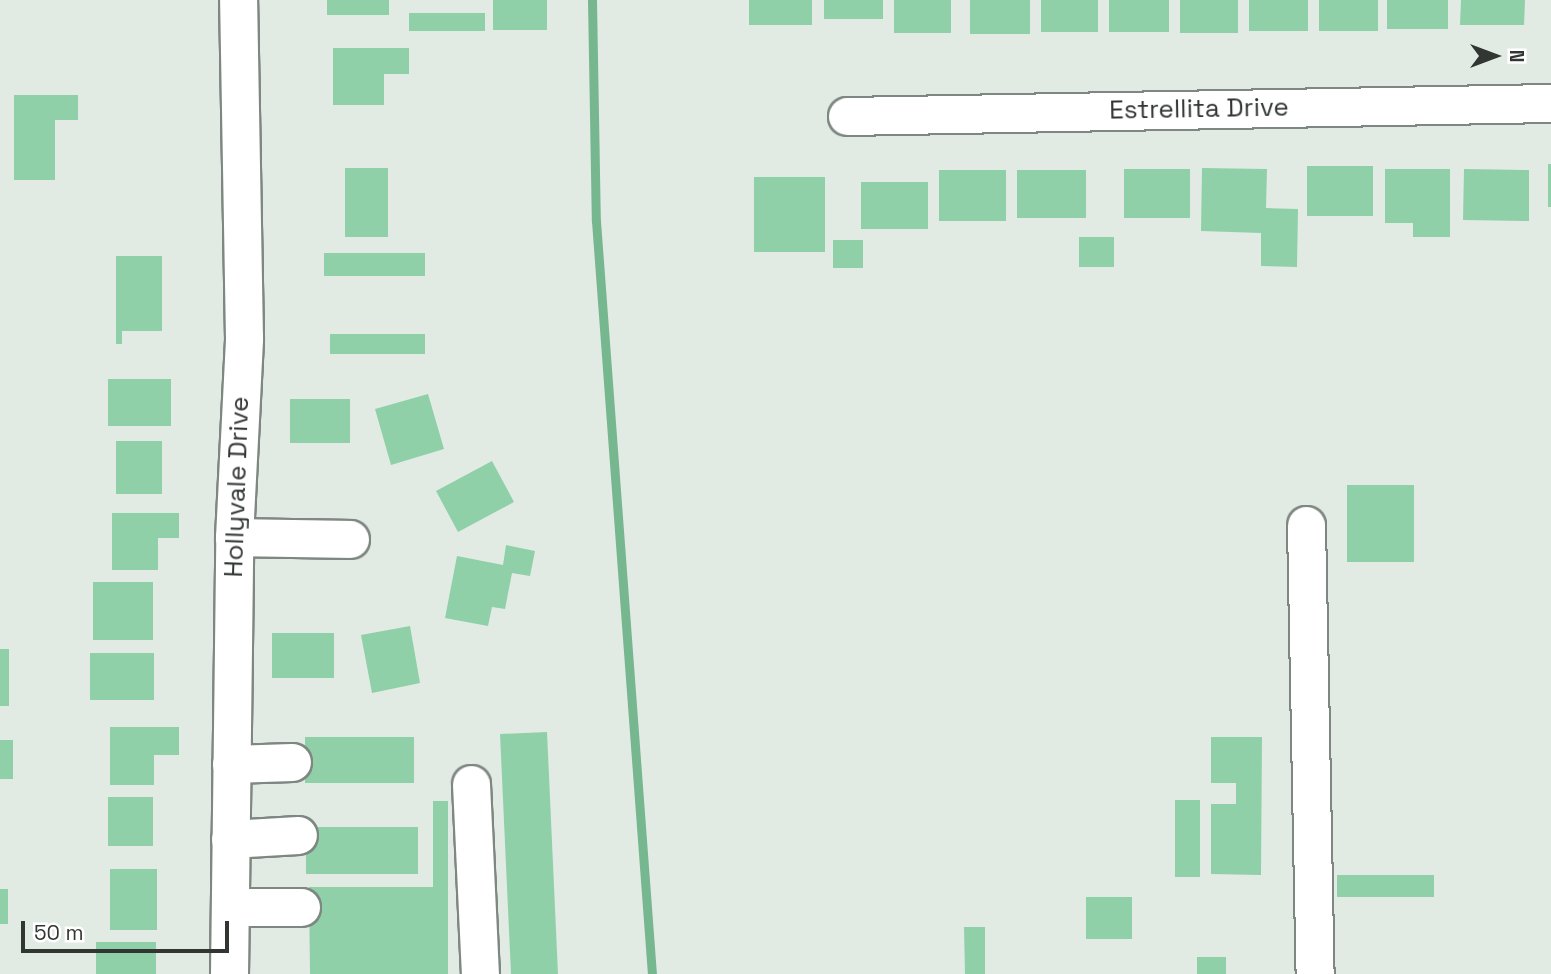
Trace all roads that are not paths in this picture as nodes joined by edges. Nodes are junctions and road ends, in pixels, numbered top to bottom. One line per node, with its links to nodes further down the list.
1 (238, 0): 5 (street, Hollyvale Drive)
2 (1551, 103): 3 (street, Estrellita Drive)
3 (847, 116)
4 (1306, 525): 16 (street)
5 (234, 537): 6 (street); 8 (street, Hollyvale Drive)
6 (350, 540)
7 (292, 762): 8 (street)
8 (231, 764): 11 (street, Hollyvale Drive)
9 (471, 784): 15 (street)
10 (298, 835): 11 (street)
11 (230, 839): 12 (street, Hollyvale Drive)
12 (230, 907): 13 (street); 14 (street, Hollyvale Drive)
13 (301, 907)
14 (229, 974)
15 (480, 974)
16 (1315, 974)

